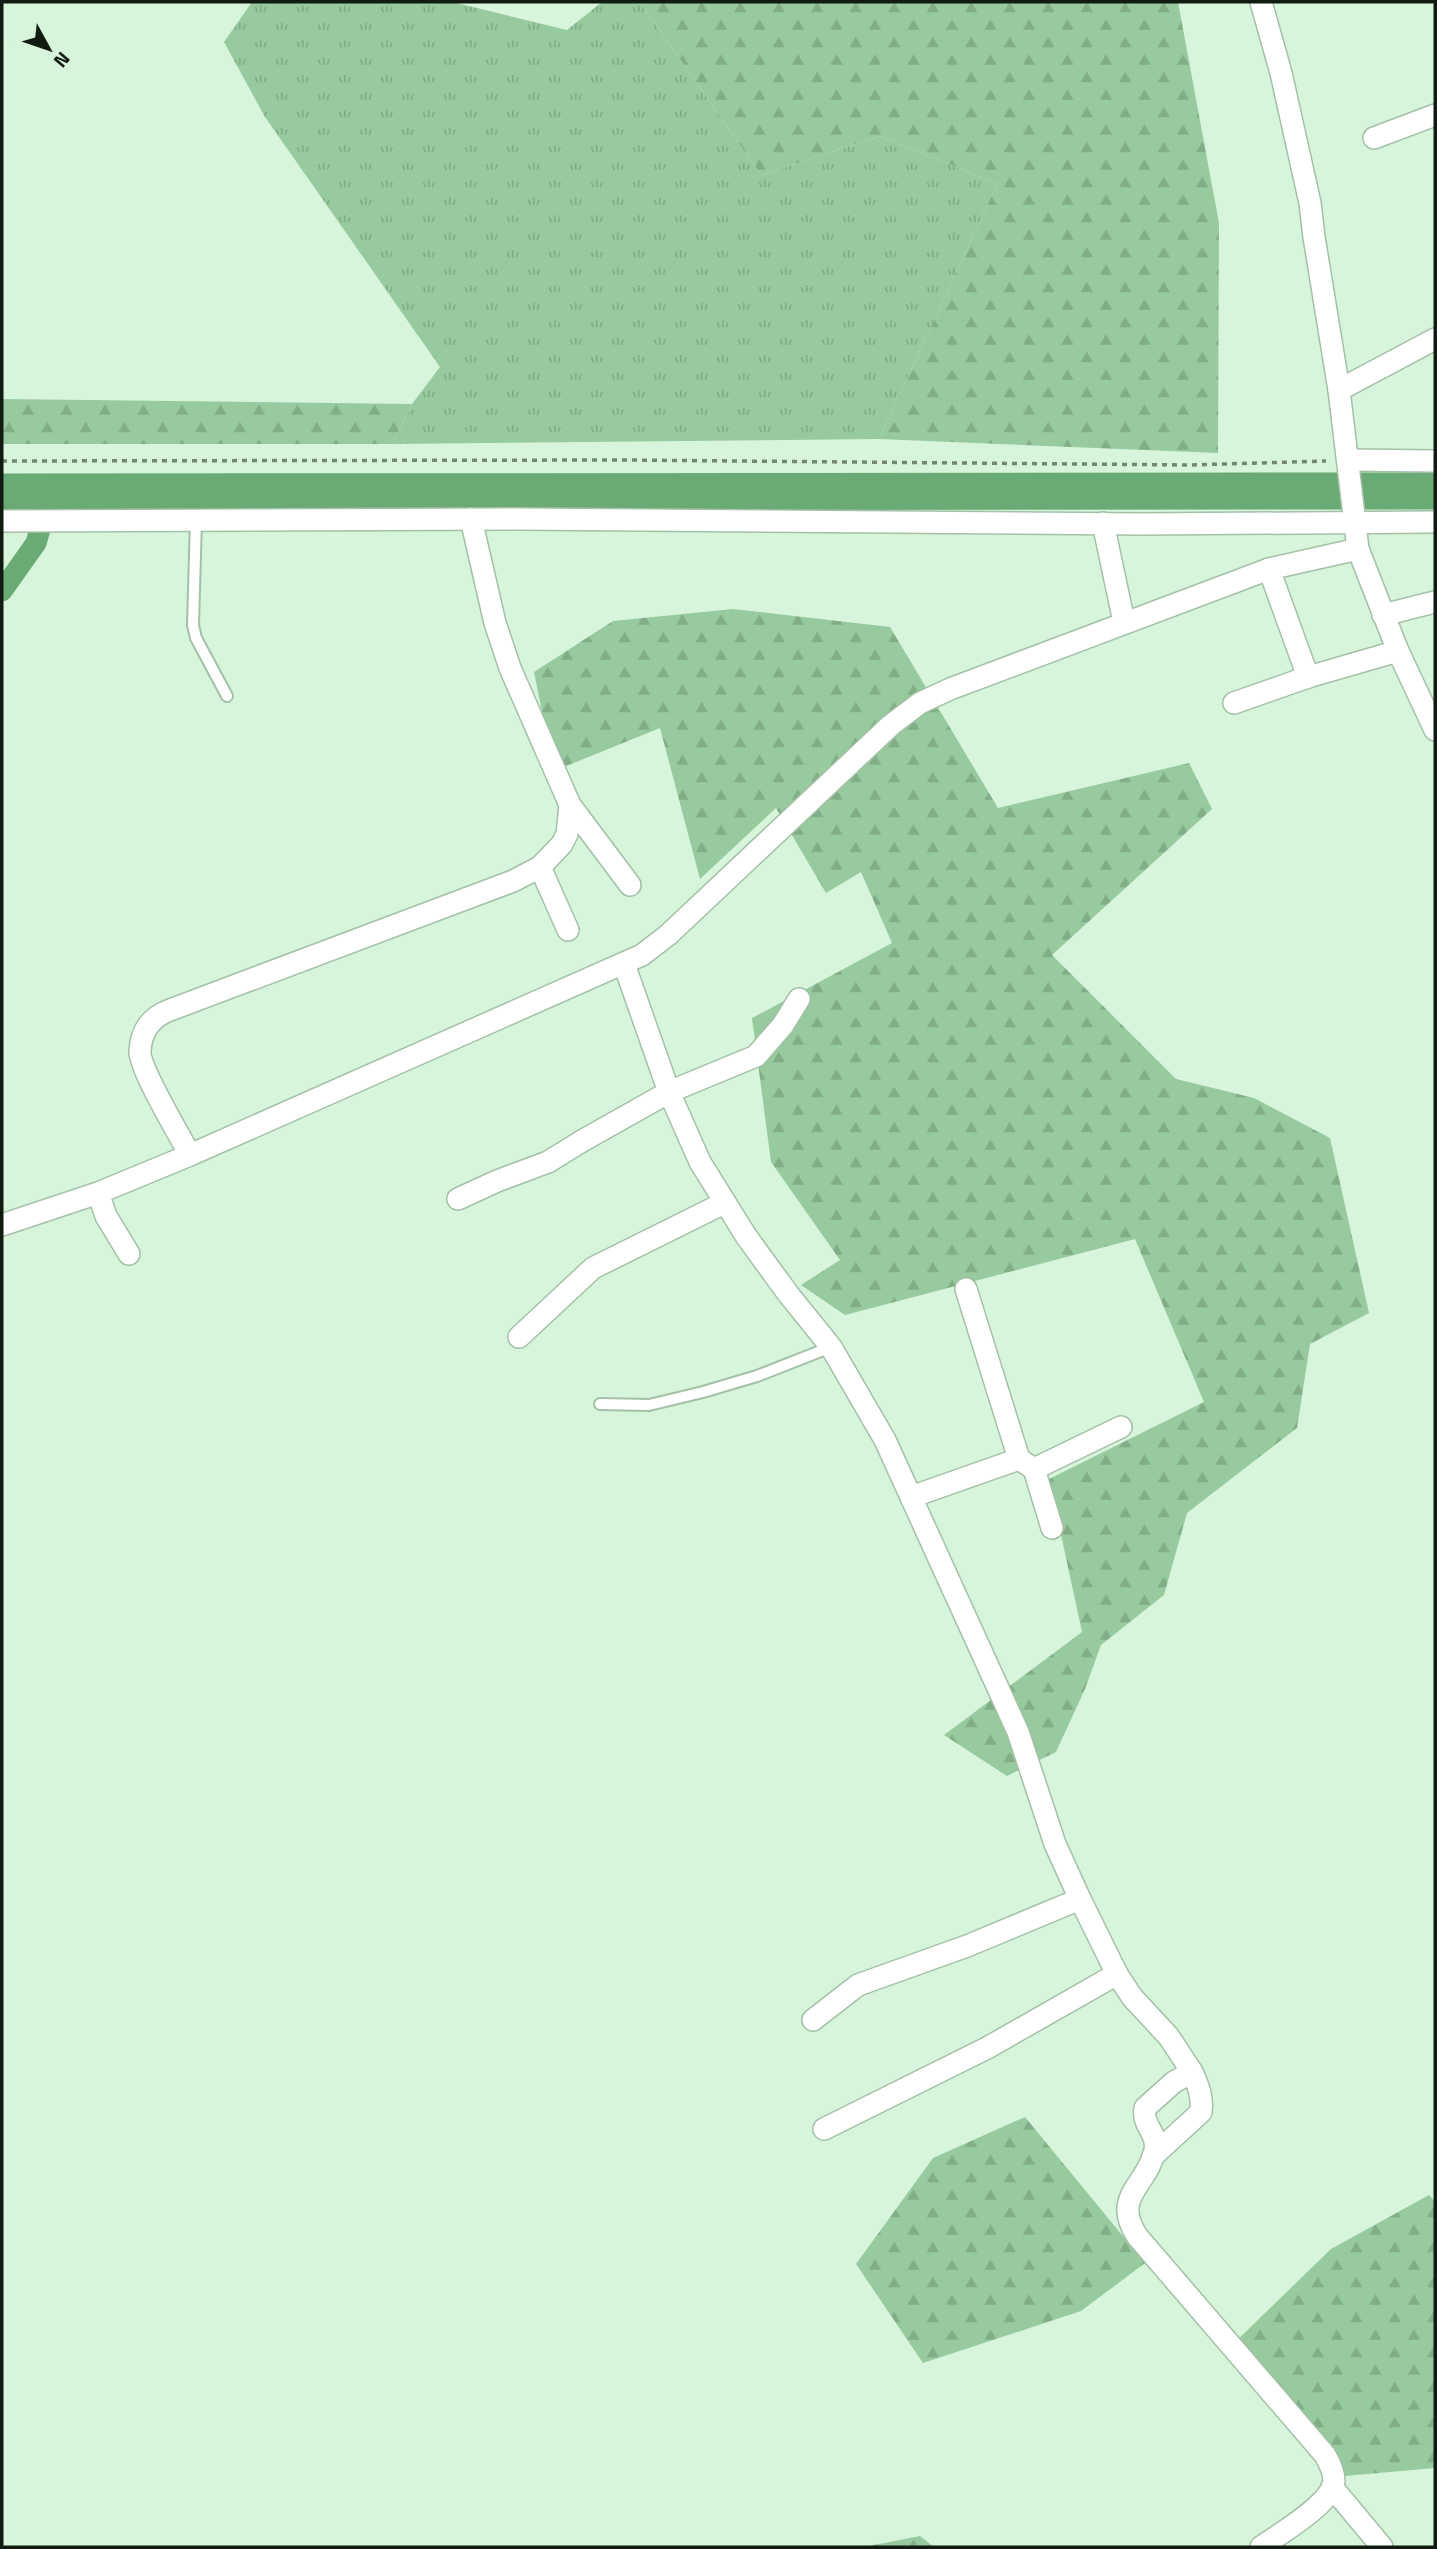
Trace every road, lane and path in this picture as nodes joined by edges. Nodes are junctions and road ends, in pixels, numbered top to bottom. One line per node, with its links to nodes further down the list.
1 (1261, 2): 5 (street)
2 (1435, 115): 3 (street)
3 (1374, 138)
4 (1435, 339): 5 (street)
5 (1339, 390): 8 (street)
6 (2, 461): 8 (path)
7 (1435, 461): 8 (street)
8 (1349, 464): 9 (street)
9 (1353, 517): 13 (street); 14 (street); 15 (street)
10 (471, 519): 11 (street); 14 (street); 25 (street)
11 (196, 520): 12 (street); 22 (lane)
12 (2, 521)
13 (1435, 522)
14 (1102, 523): 19 (street)
15 (1358, 549): 16 (street); 18 (street)
16 (1269, 569): 19 (street); 21 (street)
17 (1435, 602): 18 (street)
18 (1383, 615): 20 (street)
19 (1124, 622): 29 (street)
20 (1398, 651): 21 (street); 24 (street)
21 (1308, 677): 23 (street)
22 (227, 696)
23 (1234, 703)
24 (1435, 730)
25 (570, 805): 26 (street); 27 (street)
26 (540, 867): 28 (street); 32 (street)
27 (630, 885)
28 (568, 930)
29 (624, 964): 31 (street); 32 (street)
30 (799, 999): 31 (street)
31 (669, 1092): 34 (street); 35 (street)
32 (190, 1155): 33 (street)
33 (97, 1193): 36 (street); 37 (street)
34 (458, 1199)
35 (724, 1203): 39 (street); 40 (street)
36 (2, 1225)
37 (129, 1254)
38 (967, 1289): 43 (street)
39 (519, 1337)
40 (831, 1347): 41 (lane); 44 (street)
41 (600, 1404)
42 (1121, 1427): 43 (street)
43 (1026, 1464): 44 (street); 45 (street)
44 (911, 1497): 46 (street)
45 (1052, 1528)
46 (1080, 1899): 47 (street); 48 (street)
47 (1116, 1974): 49 (street); 50 (street)
48 (813, 2020)
49 (1192, 2072): 51 (street); 51 (street)
50 (824, 2129)
51 (1153, 2156): 52 (street)
52 (1332, 2487): 53 (street); 54 (street)
53 (1261, 2547)
54 (1382, 2547)

